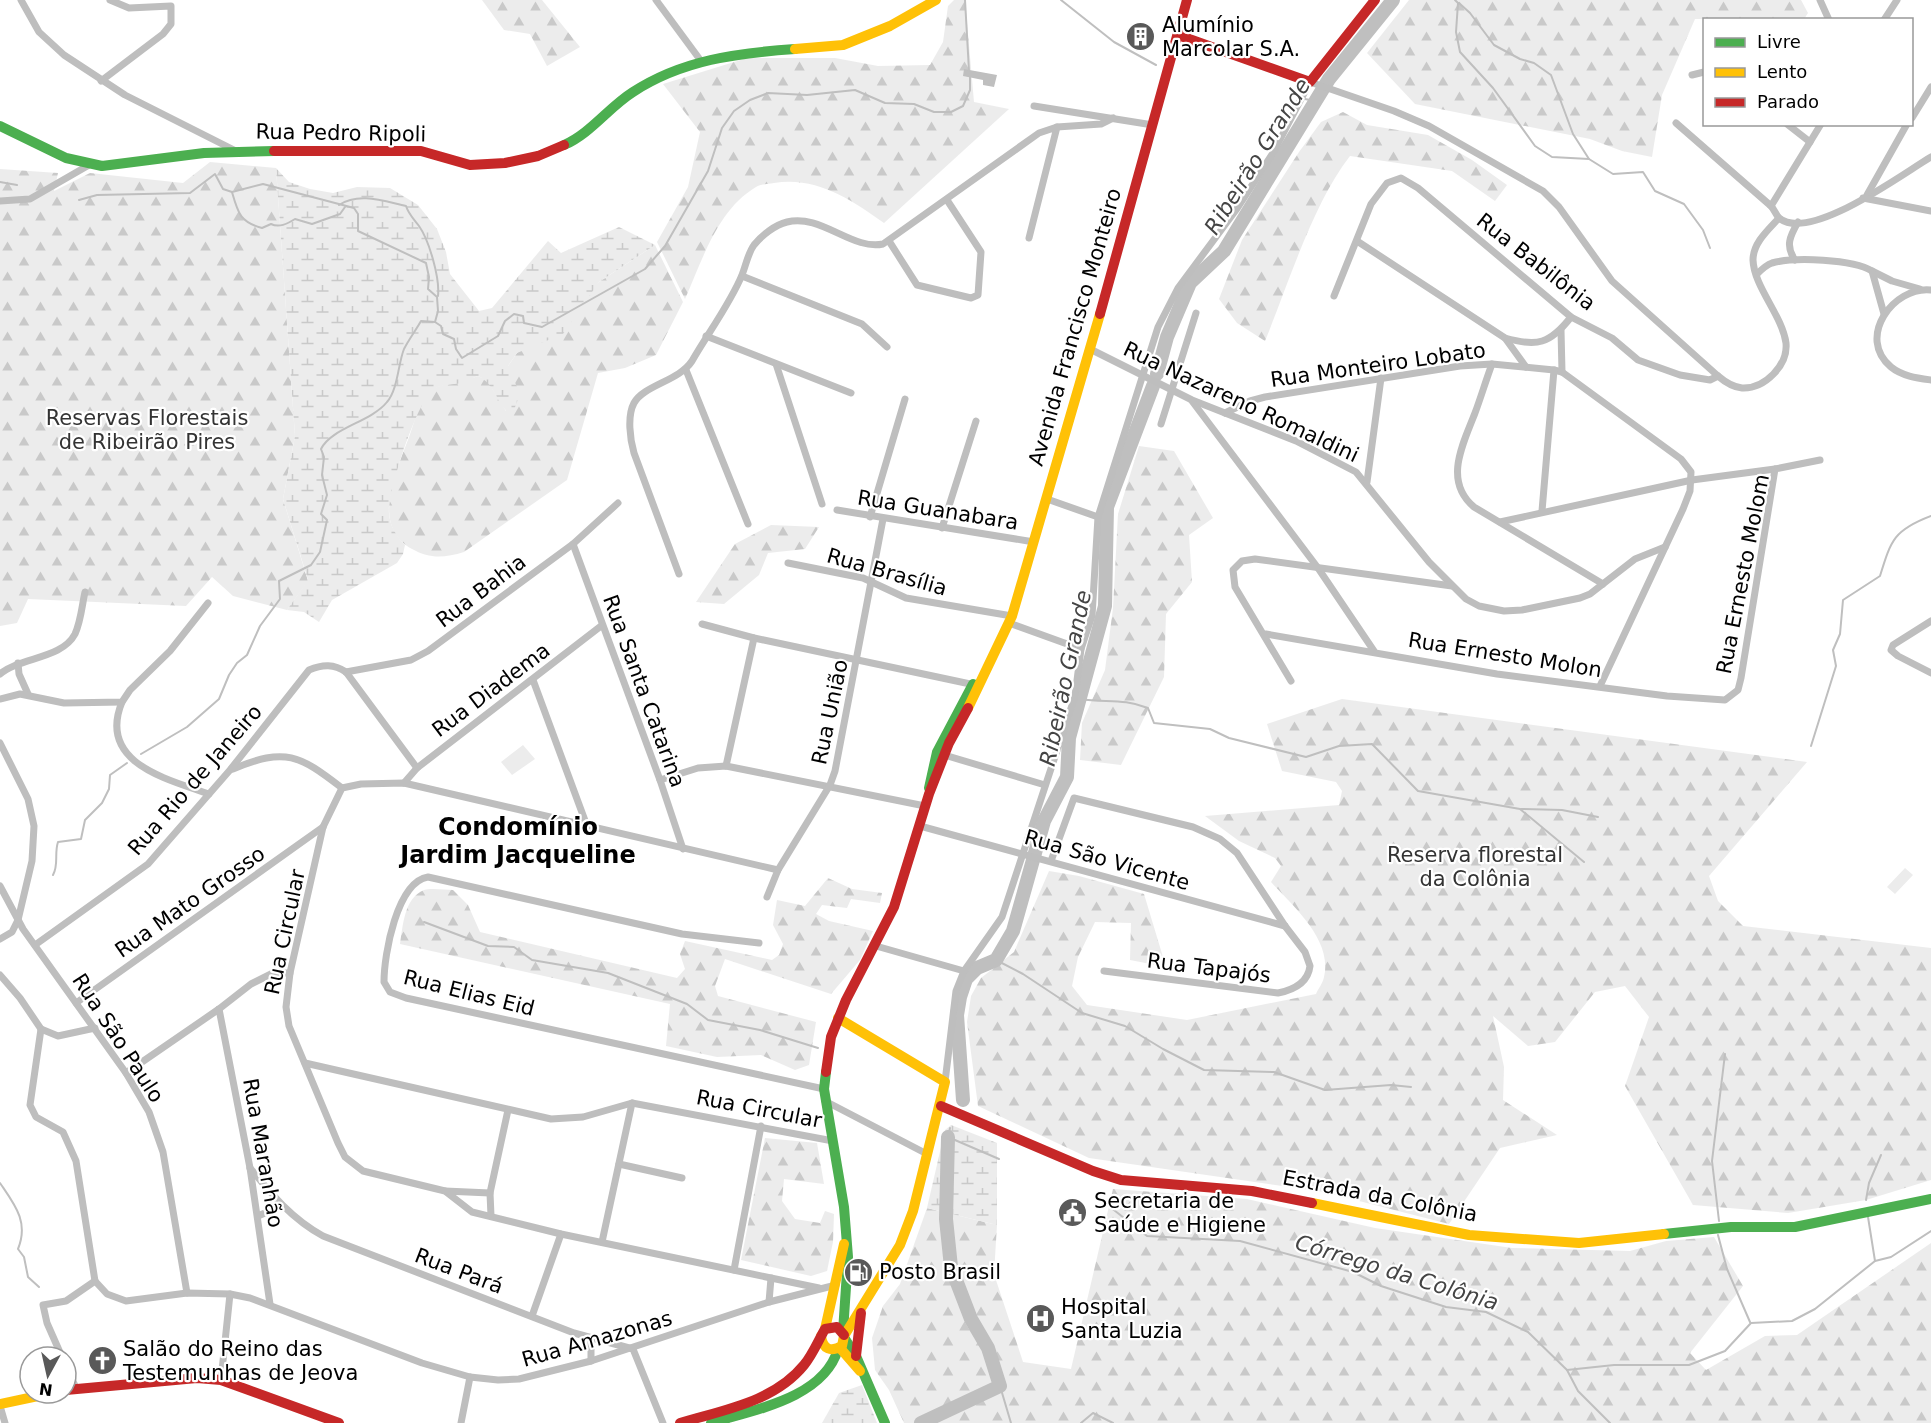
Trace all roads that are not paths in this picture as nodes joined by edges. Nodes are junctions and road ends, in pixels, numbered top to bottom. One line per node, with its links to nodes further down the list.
1 (21, 0): 15 (street)
2 (110, 0): 15 (street)
3 (656, 0): 12 (street)
4 (936, 0): 12 (street, Rua Pedro Ripoli)
5 (1187, 0): 11 (street, Avenida Francisco Monteiro)
6 (1375, 0): 16 (street)
7 (1820, 0): 9 (street)
8 (1894, 1): 10 (street)
9 (1828, 18)
10 (1885, 18)
11 (1178, 35): 16 (street); 22 (street, Avenida Francisco Monteiro)
12 (701, 61): 29 (street, Rua Pedro Ripoli)
13 (1703, 72): 14 (street)
14 (1692, 75)
15 (101, 81): 29 (street)
16 (1313, 83): 61 (street); 62 (street)
17 (1931, 87): 19 (street)
18 (1034, 106): 20 (street)
19 (1913, 115)
20 (1113, 118): 22 (street); 27 (street)
21 (1676, 123): 35 (street)
22 (1153, 125): 55 (street, Avenida Francisco Monteiro)
23 (0, 126): 31 (street, Rua Pedro Ripoli)
24 (1790, 126): 28 (street)
25 (1820, 126): 28 (street)
26 (1906, 126): 32 (street)
27 (1057, 127): 33 (street); 39 (street)
28 (1810, 142): 35 (street)
29 (236, 151): 31 (street, Rua Pedro Ripoli)
30 (1931, 158): 32 (street)
31 (88, 165): 34 (street)
32 (1865, 196): 36 (street); 38 (street)
33 (947, 200): 40 (street); 40 (street)
34 (0, 201)
35 (1771, 206): 37 (street)
36 (1931, 211)
37 (1779, 218): 38 (street); 44 (street)
38 (1798, 222): 42 (street)
39 (1029, 238)
40 (890, 241): 45 (street)
41 (1357, 241): 47 (street); 50 (street, Rua Babilônia); 53 (street)
42 (1795, 260): 43 (street); 44 (street)
43 (1872, 271): 46 (street); 49 (street)
44 (1757, 274): 62 (street)
45 (742, 276): 52 (street); 54 (street)
46 (1927, 290): 49 (street)
47 (1334, 296)
48 (1196, 313): 65 (street)
49 (1884, 314): 64 (street)
50 (1571, 317): 51 (street); 62 (street, Rua Babilônia)
51 (1561, 330): 53 (street); 60 (street)
52 (706, 336): 56 (street); 59 (street)
53 (1505, 338): 58 (street)
54 (887, 347)
55 (1090, 349): 61 (street, Rua Nazareno Romaldini); 76 (street, Avenida Francisco Monteiro)
56 (776, 364): 66 (street); 78 (street)
57 (1492, 364): 58 (street, Rua Monteiro Lobato); 63 (street, Rua Monteiro Lobato); 84 (street)
58 (1526, 367): 60 (street, Rua Monteiro Lobato)
59 (686, 370): 85 (street); 92 (street)
60 (1558, 371): 74 (street); 80 (street)
61 (1142, 376): 65 (street, Rua Nazareno Romaldini); 82 (street)
62 (1718, 376)
63 (1381, 378): 69 (street, Rua Monteiro Lobato); 75 (street)
64 (1931, 380)
65 (1172, 390): 68 (street, Rua Nazareno Romaldini); 71 (street)
66 (851, 393)
67 (905, 399): 81 (street)
68 (1192, 400): 69 (street, Rua Nazareno Romaldini); 91 (street)
69 (1225, 413): 75 (street, Rua Nazareno Romaldini)
70 (976, 421): 86 (street)
71 (1161, 424)
72 (1820, 460): 73 (street, Rua Ernesto Molom)
73 (1775, 469): 74 (street); 115 (street, Rua Ernesto Molom)
74 (1692, 480): 80 (street); 89 (street)
75 (1367, 482): 95 (street, Rua Nazareno Romaldini)
76 (1047, 499): 82 (street); 87 (street, Avenida Francisco Monteiro)
77 (618, 503): 88 (street, Rua Bahia)
78 (822, 504)
79 (837, 510): 81 (street, Rua Guanabara)
80 (1542, 511): 84 (street)
81 (870, 517): 83 (street, Rua Guanabara)
82 (1098, 517): 104 (street)
83 (883, 519): 86 (street, Rua Guanabara); 93 (street, Rua União)
84 (1500, 522): 94 (street)
85 (748, 524)
86 (942, 528): 87 (street, Rua Guanabara)
87 (1034, 542): 98 (street, Avenida Francisco Monteiro)
88 (573, 544): 101 (street, Rua Santa Catarina); 108 (street, Rua Bahia)
89 (1665, 547): 94 (street, Rua Nazareno Romaldini); 114 (street)
90 (788, 563): 93 (street, Rua Brasília)
91 (1318, 568): 95 (street); 102 (street); 105 (street)
92 (679, 574)
93 (872, 581): 98 (street, Rua Brasília); 106 (street, Rua União)
94 (1602, 584): 95 (street, Rua Nazareno Romaldini)
95 (1453, 586)
96 (85, 592): 107 (street)
97 (208, 603): 118 (street)
98 (1011, 620): 104 (street, Rua Brasília); 113 (street, Avenida Francisco Monteiro)
99 (1931, 621): 109 (street)
100 (702, 624): 103 (street)
101 (601, 626): 111 (street, Rua Diadema); 124 (street, Rua Santa Catarina)
102 (1266, 634): 105 (street, Rua Ernesto Molon); 112 (street)
103 (754, 638): 106 (street); 121 (street)
104 (1082, 649): 126 (street)
105 (1374, 651): 114 (street, Rua Ernesto Molon)
106 (858, 660): 113 (street); 127 (street, Rua União)
107 (18, 663): 110 (street); 116 (street)
108 (346, 672): 122 (street); 123 (street, Rua Rio de Janeiro)
109 (1931, 673)
110 (0, 674)
111 (533, 680): 122 (street, Rua Diadema); 131 (street)
112 (1291, 681)
113 (976, 685): 120 (street, Avenida Francisco Monteiro)
114 (1600, 686): 115 (street, Rua Ernesto Molon)
115 (1738, 690)
116 (28, 694): 117 (street); 118 (street)
117 (0, 699)
118 (122, 702): 129 (street)
119 (0, 743): 140 (street)
120 (941, 753): 126 (street); 130 (street, Avenida Francisco Monteiro)
121 (726, 766): 124 (street); 127 (street)
122 (417, 768): 125 (street, Rua Diadema)
123 (230, 770): 128 (street); 129 (street, Rua Rio de Janeiro)
124 (660, 780): 134 (street, Rua Santa Catarina)
125 (404, 783): 128 (street); 131 (street)
126 (1045, 785): 135 (street)
127 (830, 786): 130 (street); 137 (street, Rua União)
128 (342, 788): 133 (street, Rua Circular)
129 (209, 794): 144 (street, Rua Rio de Janeiro)
130 (925, 806): 132 (street, Avenida Francisco Monteiro)
131 (587, 826): 134 (street)
132 (920, 826): 135 (street, Rua São Vicente); 145 (street, Avenida Francisco Monteiro)
133 (323, 827): 148 (street, Rua Circular); 150 (street, Rua Mato Grosso)
134 (682, 849): 137 (street)
135 (1027, 854): 136 (street, Rua São Vicente); 146 (street)
136 (1051, 861): 141 (street, Rua São Vicente); 141 (street, Rua Tapajós)
137 (778, 870): 139 (street, Rua União)
138 (0, 886): 140 (street, Rua São Paulo)
139 (767, 897)
140 (18, 920): 142 (street); 144 (street, Rua São Paulo)
141 (1285, 927): 147 (street, Rua Tapajós)
142 (0, 939)
143 (759, 943): 158 (street, Rua Elias Eid)
144 (35, 945): 150 (street, Rua São Paulo)
145 (876, 946): 146 (street); 152 (street, Avenida Francisco Monteiro)
146 (964, 971): 157 (street)
147 (1104, 971)
148 (290, 973): 151 (street); 155 (street, Rua Circular)
149 (0, 975): 154 (street)
150 (76, 1003): 153 (street, Rua São Paulo)
151 (219, 1009): 156 (street); 167 (street, Rua Maranhão)
152 (838, 1018): 157 (street); 158 (street, Avenida Francisco Monteiro)
153 (95, 1028): 154 (street); 156 (street, Rua São Paulo)
154 (41, 1029): 180 (street)
155 (306, 1063): 162 (street, Rua Circular); 169 (street)
156 (126, 1073): 184 (street, Rua São Paulo)
157 (945, 1082): 161 (street)
158 (824, 1089): 159 (street, Avenida Francisco Monteiro)
159 (825, 1101): 164 (street, Avenida Francisco Monteiro); 165 (street)
160 (632, 1102): 162 (street, Rua Circular); 163 (street, Rua Circular); 166 (street)
161 (941, 1106): 165 (street); 171 (street, Estrada da Colônia)
162 (508, 1110): 170 (street)
163 (761, 1126): 164 (street, Rua Circular); 178 (street)
164 (833, 1141): 176 (street, Avenida Francisco Monteiro)
165 (927, 1154): 188 (street)
166 (619, 1164): 168 (street); 177 (street)
167 (250, 1168): 172 (street, Rua Pará); 173 (street, Rua Maranhão)
168 (682, 1178)
169 (445, 1191): 170 (street); 174 (street)
170 (490, 1193): 174 (street)
171 (1931, 1199)
172 (281, 1206): 173 (street); 189 (street, Rua Pará)
173 (258, 1216): 187 (street, Rua Maranhão)
174 (491, 1216): 175 (street)
175 (561, 1234): 177 (street); 189 (street)
176 (846, 1235): 181 (street, Avenida Francisco Monteiro); 182 (street)
177 (602, 1242): 178 (street)
178 (734, 1270): 179 (street)
179 (771, 1278): 183 (street); 186 (street)
180 (95, 1281): 184 (street, Rua Amazonas); 193 (street)
181 (848, 1283): 182 (street, Rua Amazonas); 192 (street, Avenida Francisco Monteiro)
182 (836, 1285): 183 (street, Rua Amazonas); 190 (street)
183 (819, 1288): 186 (street, Rua Amazonas)
184 (187, 1293): 185 (street, Rua Amazonas)
185 (230, 1294): 187 (street, Rua Amazonas); 199 (street)
186 (769, 1302): 194 (street, Rua Amazonas)
187 (270, 1304): 198 (street, Rua Amazonas)
188 (862, 1307): 192 (street); 195 (street)
189 (532, 1316): 191 (street, Rua Pará)
190 (823, 1332): 192 (street); 192 (street); 207 (street)
191 (591, 1338): 194 (street, Rua Pará); 196 (street)
192 (842, 1341): 195 (street); 197 (street); 208 (street, Avenida Francisco Monteiro)
193 (57, 1345)
194 (633, 1349): 196 (street, Rua Amazonas); 206 (street)
195 (856, 1356): 197 (street)
196 (591, 1361): 198 (street, Rua Amazonas)
197 (864, 1376): 209 (street)
198 (470, 1377): 205 (street)
199 (221, 1380): 200 (street); 204 (street)
200 (78, 1388)
201 (18, 1401): 202 (street)
202 (0, 1405): 203 (street)
203 (5, 1423)
204 (339, 1423)
205 (461, 1423)
206 (663, 1423)
207 (680, 1423)
208 (711, 1423)
209 (885, 1423)

